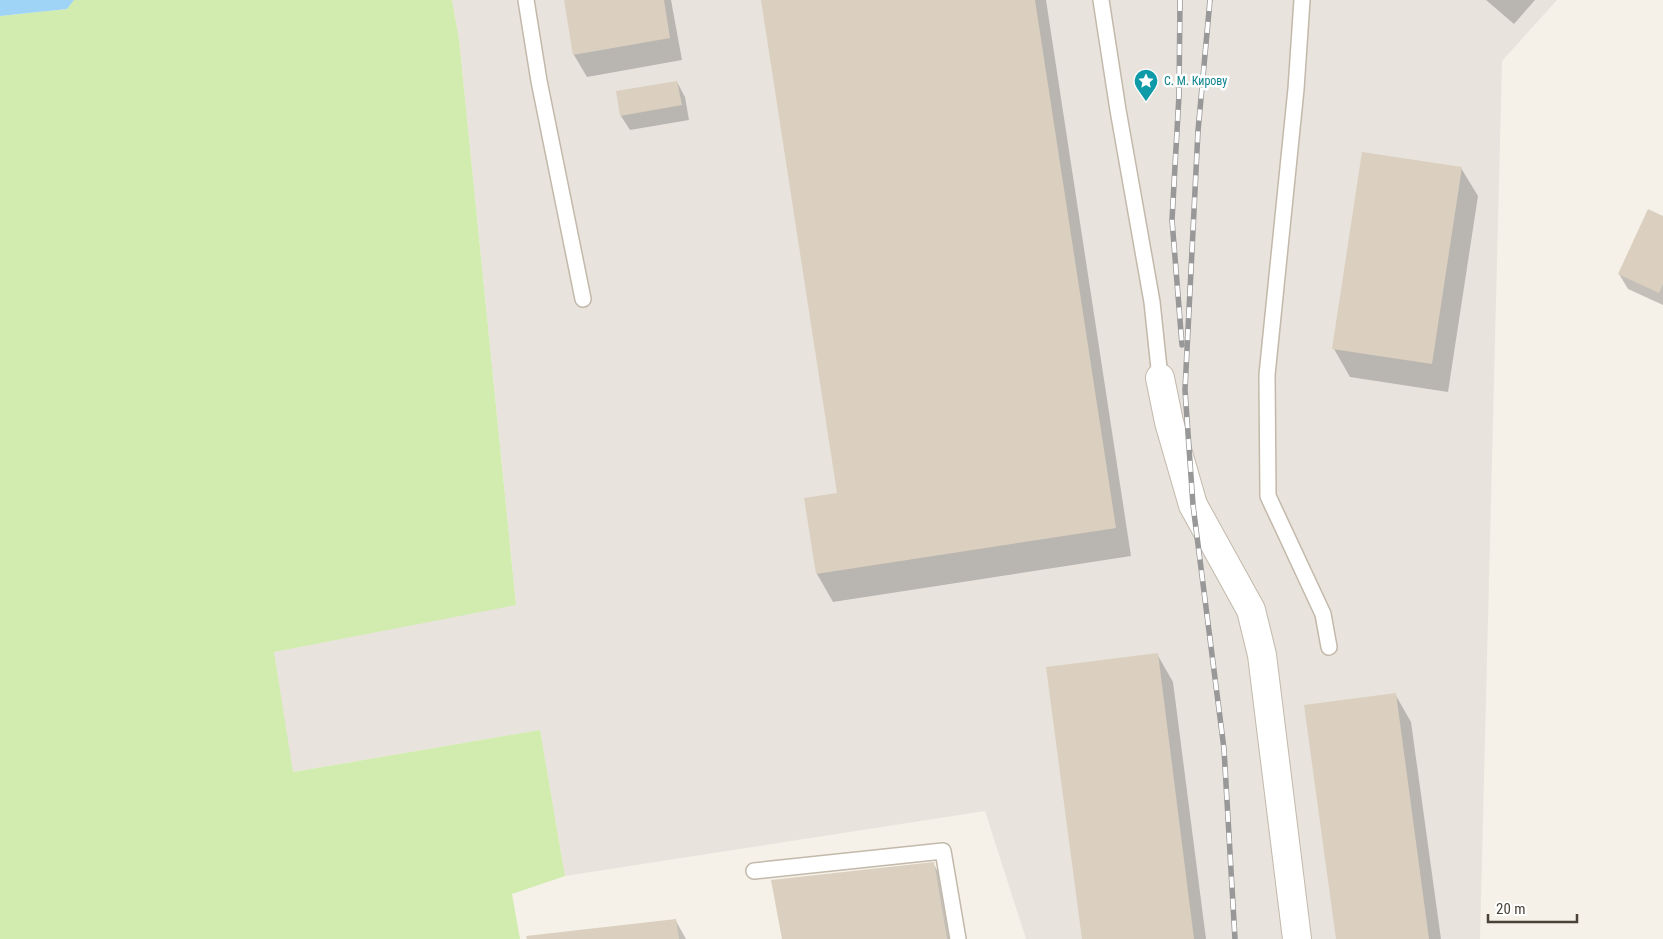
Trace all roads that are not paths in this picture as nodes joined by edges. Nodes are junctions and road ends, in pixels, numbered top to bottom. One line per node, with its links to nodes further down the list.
1 (526, 0): 4 (lane)
2 (1102, 0): 5 (lane)
3 (1302, 0): 6 (lane)
4 (583, 299)
5 (1160, 378): 9 (street)
6 (1329, 647)
7 (754, 871): 8 (lane)
8 (958, 939)
9 (1297, 939)

